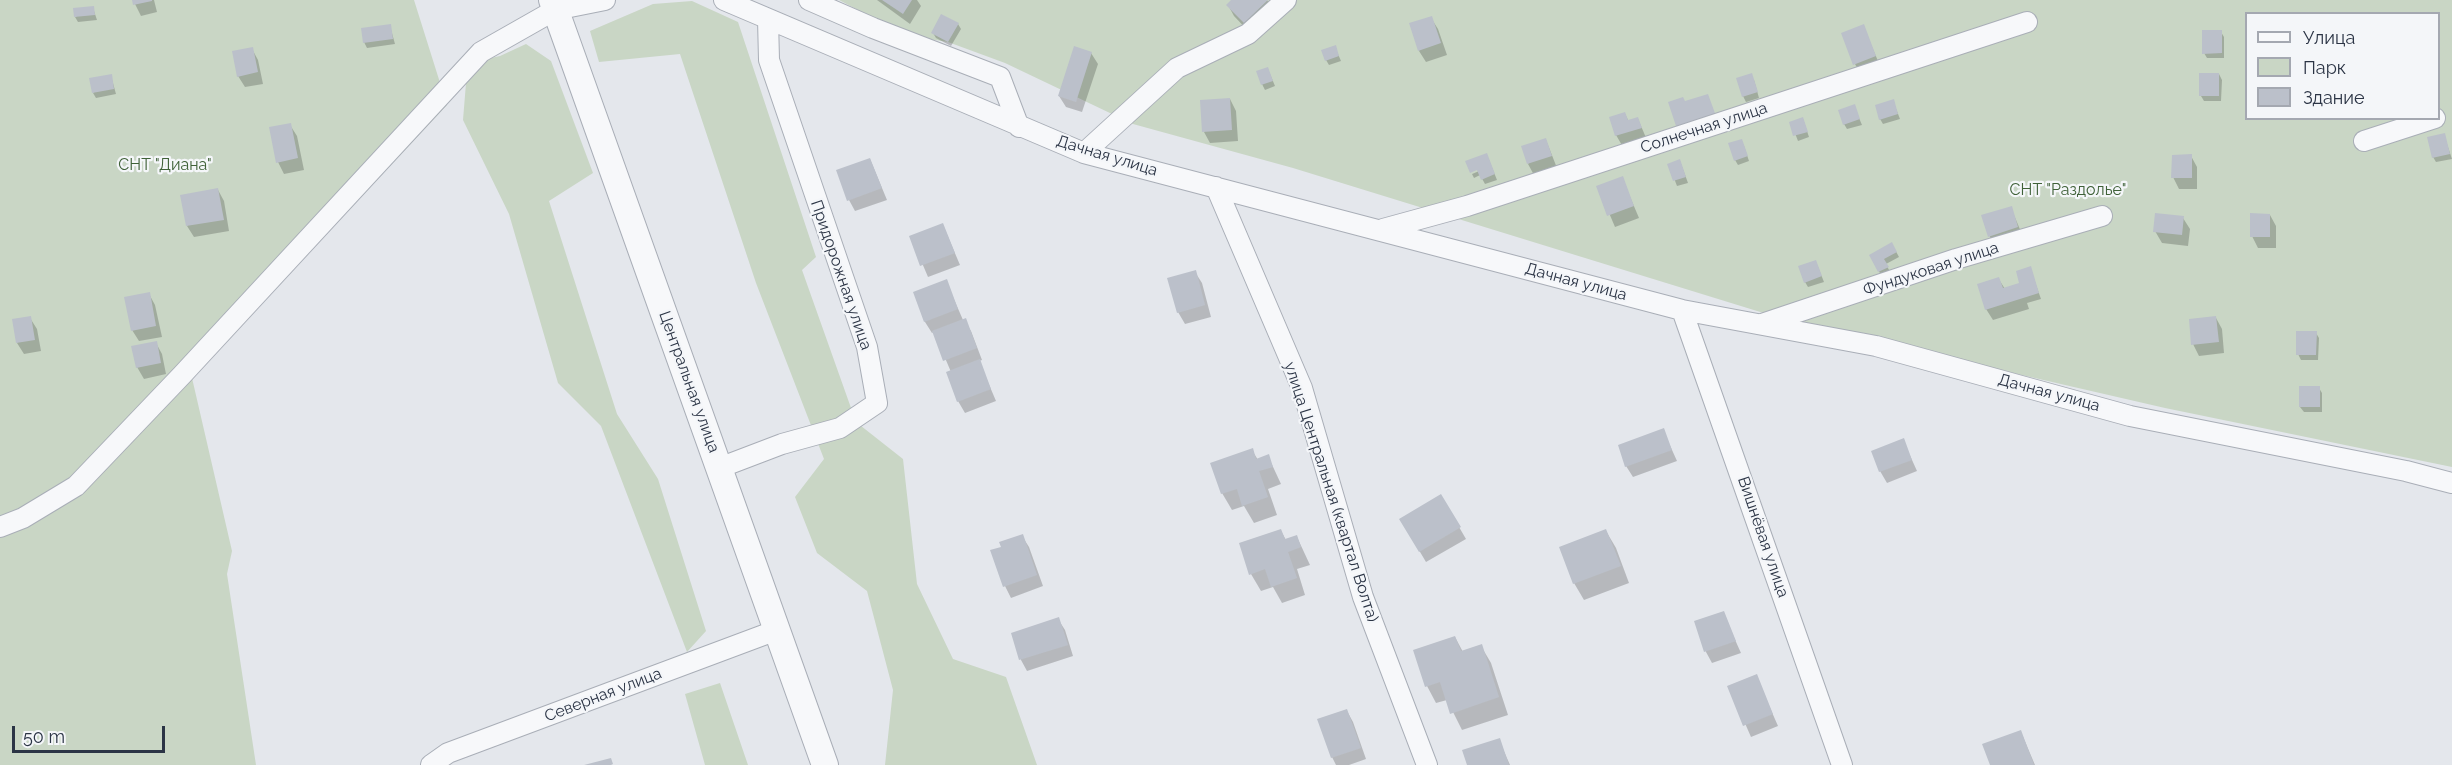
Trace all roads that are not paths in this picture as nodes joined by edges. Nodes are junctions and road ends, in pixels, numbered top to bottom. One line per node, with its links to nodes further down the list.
1 (605, 0): 5 (street)
2 (724, 0): 6 (street, Дачная улица)
3 (809, 0): 9 (street)
4 (1286, 0): 11 (street)
5 (554, 5): 17 (street, Центральная улица); 19 (street)
6 (768, 19): 9 (street, Дачная улица); 17 (street, Придорожная улица)
7 (2027, 22): 14 (street, Солнечная улица)
8 (2431, 120): 10 (street)
9 (1019, 126): 11 (street, Дачная улица)
10 (2364, 141)
11 (1084, 153): 12 (street, Дачная улица)
12 (1216, 187): 14 (street, Дачная улица); 23 (street, улица Центральная (квартал Волта))
13 (2102, 216): 16 (street, Фундуковая улица)
14 (1380, 230): 15 (street, Дачная улица)
15 (1682, 310): 16 (street, Дачная улица); 24 (street, Вишнёвая улица)
16 (1761, 325): 18 (street, Дачная улица)
17 (719, 468): 20 (street, Центральная улица)
18 (2452, 483)
19 (0, 526)
20 (777, 630): 21 (street, Северная улица); 22 (street, Центральная улица)
21 (431, 765)
22 (825, 765)
23 (1427, 765)
24 (1842, 765)

